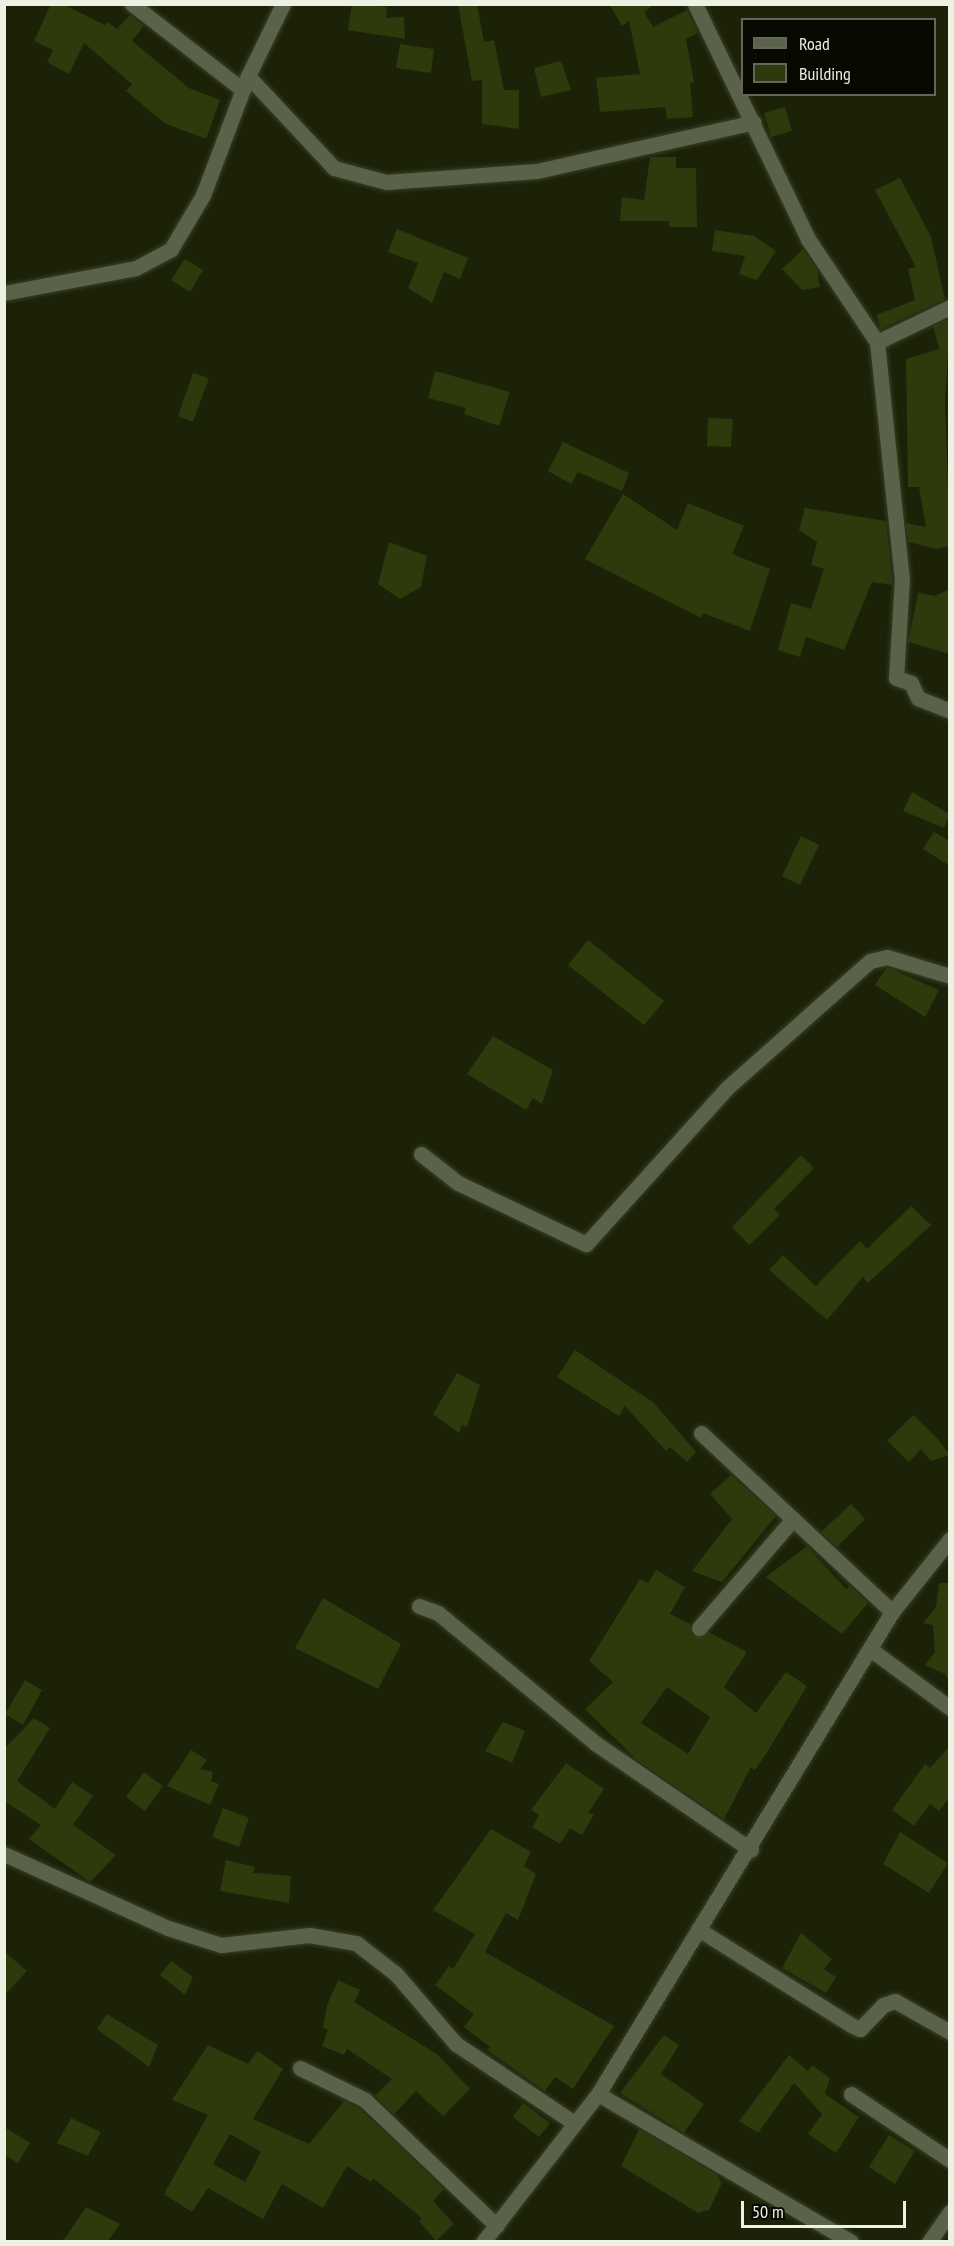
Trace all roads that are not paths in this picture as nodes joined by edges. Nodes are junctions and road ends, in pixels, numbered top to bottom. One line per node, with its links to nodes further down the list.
1 (132, 4): 4 (street)
2 (283, 4): 4 (street)
3 (695, 4): 5 (street)
4 (246, 83): 5 (street); 6 (street)
5 (754, 122): 8 (street)
6 (4, 293)
7 (950, 307): 8 (street)
8 (877, 342): 9 (street)
9 (950, 711)
10 (950, 976): 11 (street)
11 (421, 1154)
12 (701, 1433): 13 (street)
13 (794, 1520): 16 (street); 17 (street)
14 (950, 1539): 16 (street)
15 (419, 1606): 20 (street)
16 (892, 1612): 18 (street)
17 (699, 1628)
18 (870, 1649): 19 (street); 20 (street)
19 (950, 1708)
20 (751, 1850): 22 (street)
21 (4, 1854): 27 (street)
22 (698, 1929): 23 (street); 25 (street)
23 (950, 2032)
24 (300, 2068): 30 (street)
25 (598, 2094): 27 (street); 32 (street)
26 (851, 2094): 28 (street)
27 (573, 2122): 30 (street)
28 (950, 2160)
29 (950, 2212): 33 (street)
30 (497, 2226): 31 (street)
31 (483, 2241)
32 (850, 2241)
33 (929, 2241)

